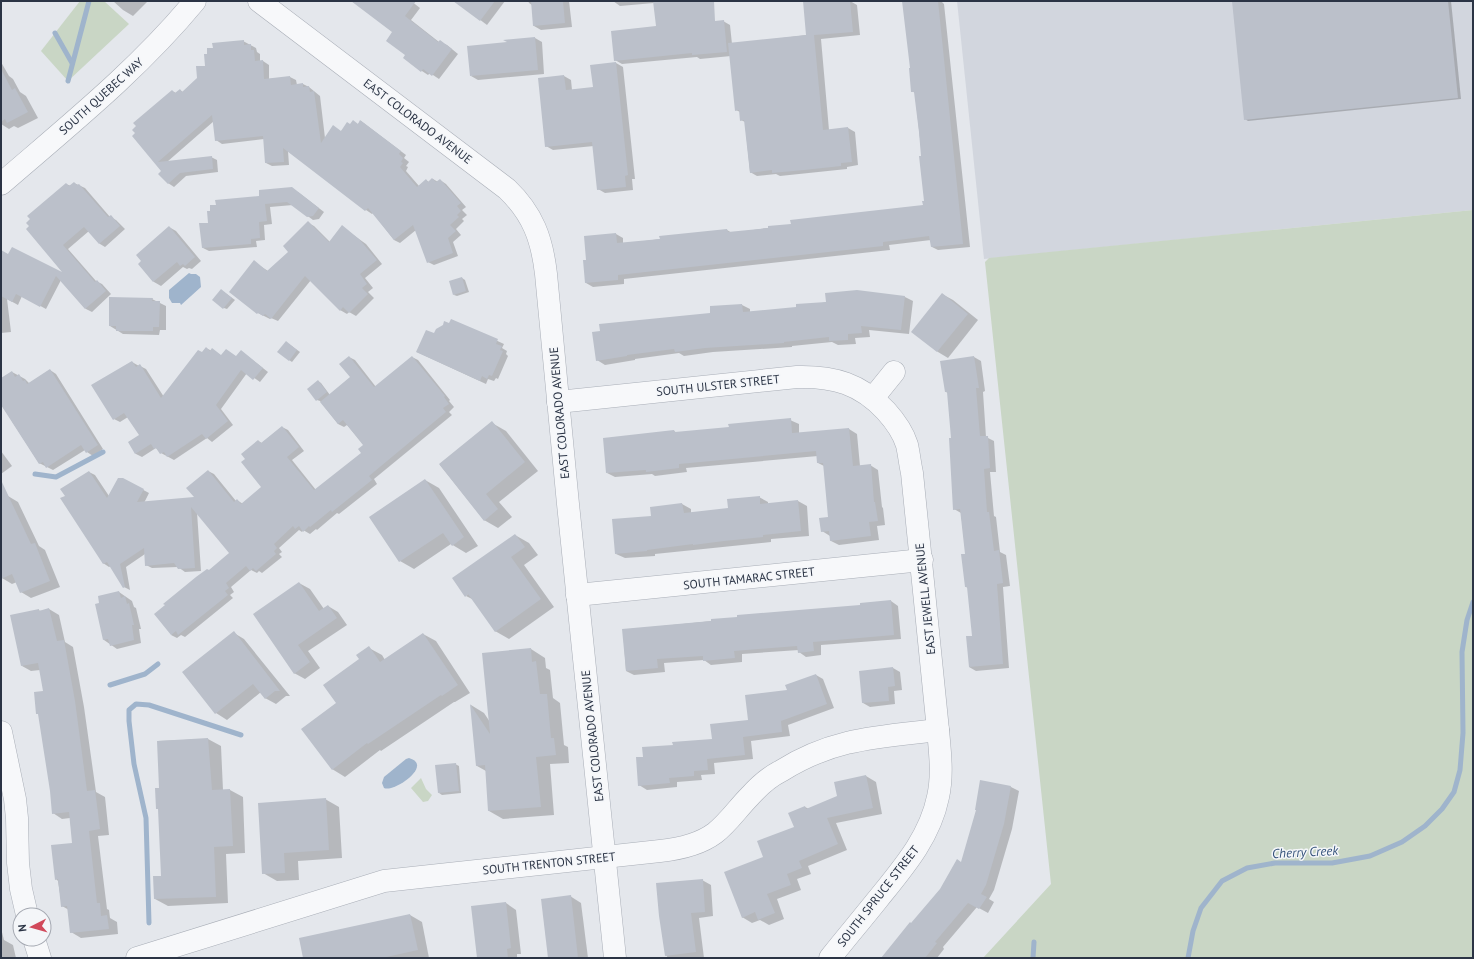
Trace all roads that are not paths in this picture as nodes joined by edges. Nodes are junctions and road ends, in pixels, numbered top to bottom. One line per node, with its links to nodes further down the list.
1 (195, 1): 3 (street, SOUTH QUEBEC WAY)
2 (259, 1): 6 (street, EAST COLORADO AVENUE)
3 (1, 184)
4 (894, 372): 5 (street)
5 (873, 398): 6 (street, SOUTH ULSTER STREET); 7 (street, EAST JEWELL AVENUE)
6 (558, 402): 8 (street, EAST COLORADO AVENUE)
7 (922, 560): 8 (street, SOUTH TAMARAC STREET); 9 (street, EAST JEWELL AVENUE)
8 (577, 595): 13 (street, EAST COLORADO AVENUE)
9 (938, 730): 12 (street, EAST JEWELL AVENUE); 13 (street, SOUTH TRENTON STREET)
10 (1, 732): 11 (street)
11 (4, 753): 14 (street)
12 (935, 811): 19 (street, SOUTH SPRUCE STREET)
13 (604, 857): 17 (street, SOUTH TRENTON STREET); 18 (street, EAST COLORADO AVENUE)
14 (25, 907)
15 (37, 947): 16 (street)
16 (40, 958)
17 (137, 958)
18 (615, 958)
19 (830, 958)

